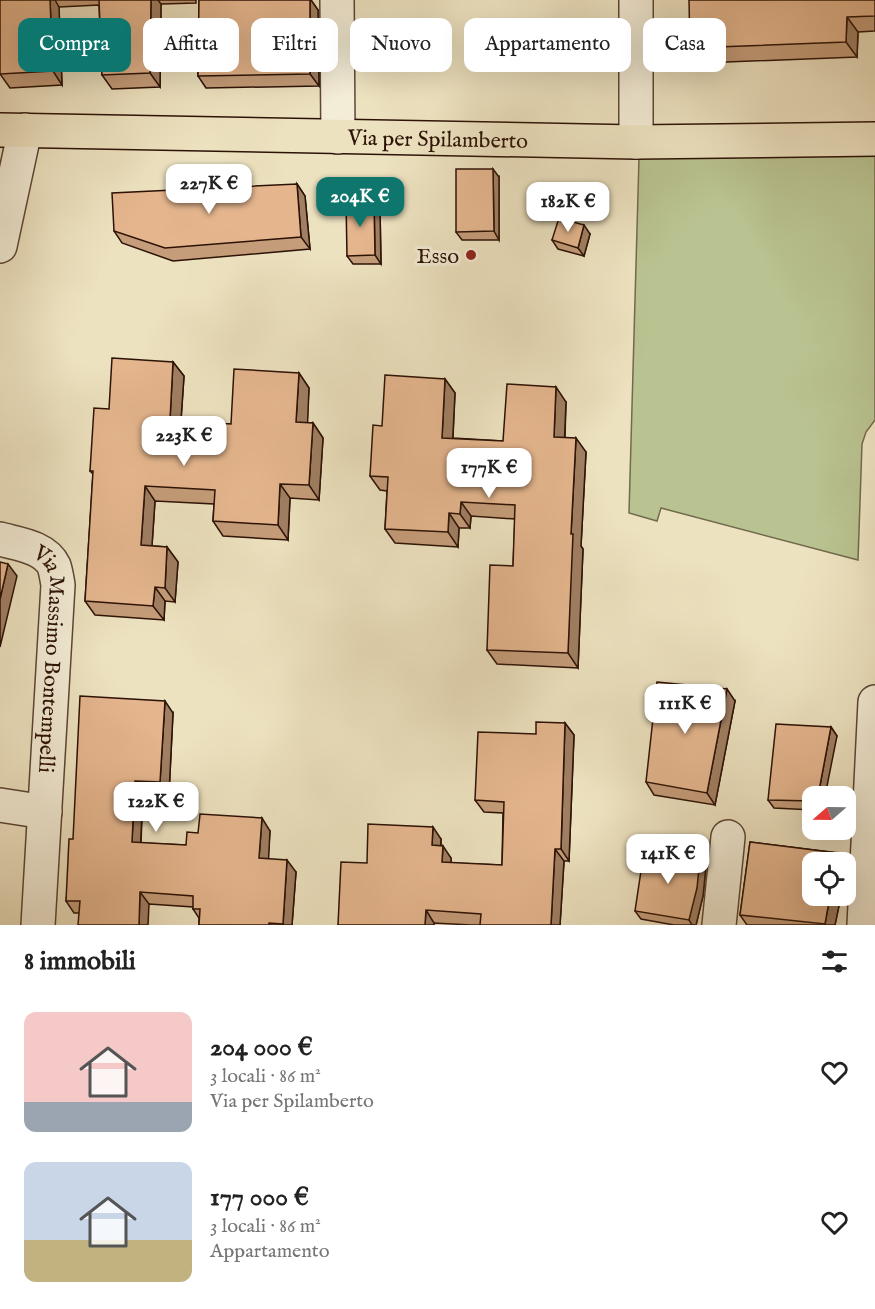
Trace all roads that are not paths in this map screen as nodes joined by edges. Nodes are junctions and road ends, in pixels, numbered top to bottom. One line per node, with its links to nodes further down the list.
1 (337, 0): 4 (street)
2 (636, 0): 6 (street)
3 (12, 130): 4 (main road, Via per Spilamberto); 7 (street)
4 (338, 137): 6 (main road, Via per Spilamberto)
5 (875, 140): 6 (main road, Via per Spilamberto)
6 (636, 142)
7 (0, 246)
8 (0, 539): 12 (street, Via Massimo Bontempelli)
9 (875, 702): 10 (street)
10 (875, 708): 16 (street)
11 (0, 805): 12 (street, Via Massimo Bontempelli)
12 (45, 812): 14 (street, Via Massimo Bontempelli)
13 (728, 837): 15 (street)
14 (38, 925)
15 (718, 925)
16 (864, 925)

